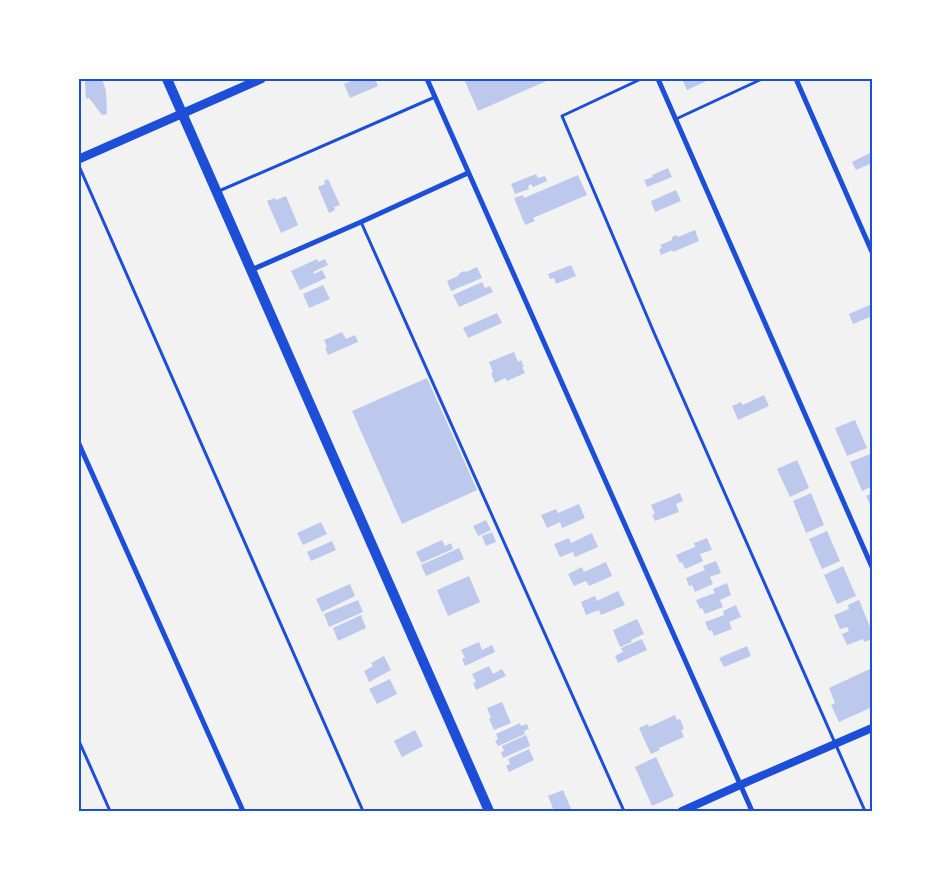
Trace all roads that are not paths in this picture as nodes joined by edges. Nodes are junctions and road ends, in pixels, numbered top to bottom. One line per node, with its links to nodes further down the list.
1 (167, 79): 9 (main road)
2 (261, 79): 9 (main road)
3 (427, 79): 8 (street)
4 (641, 79): 22 (lane)
5 (658, 79): 10 (street)
6 (762, 79): 10 (lane)
7 (796, 79): 16 (street)
8 (435, 97): 13 (street); 14 (lane)
9 (182, 114): 11 (main road); 14 (main road)
10 (676, 119): 19 (street)
11 (79, 159)
12 (79, 166): 26 (lane)
13 (468, 172): 15 (street); 23 (street)
14 (216, 192): 17 (main road)
15 (360, 222): 17 (street); 28 (lane)
16 (872, 252)
17 (251, 270): 27 (main road)
18 (79, 444): 25 (street)
19 (872, 567)
20 (872, 728): 22 (street)
21 (79, 741): 24 (lane)
22 (835, 744): 23 (street); 31 (lane)
23 (740, 785): 29 (street); 30 (street)
24 (110, 811)
25 (243, 811)
26 (363, 811)
27 (489, 811)
28 (624, 811)
29 (682, 811)
30 (752, 811)
31 (865, 811)

